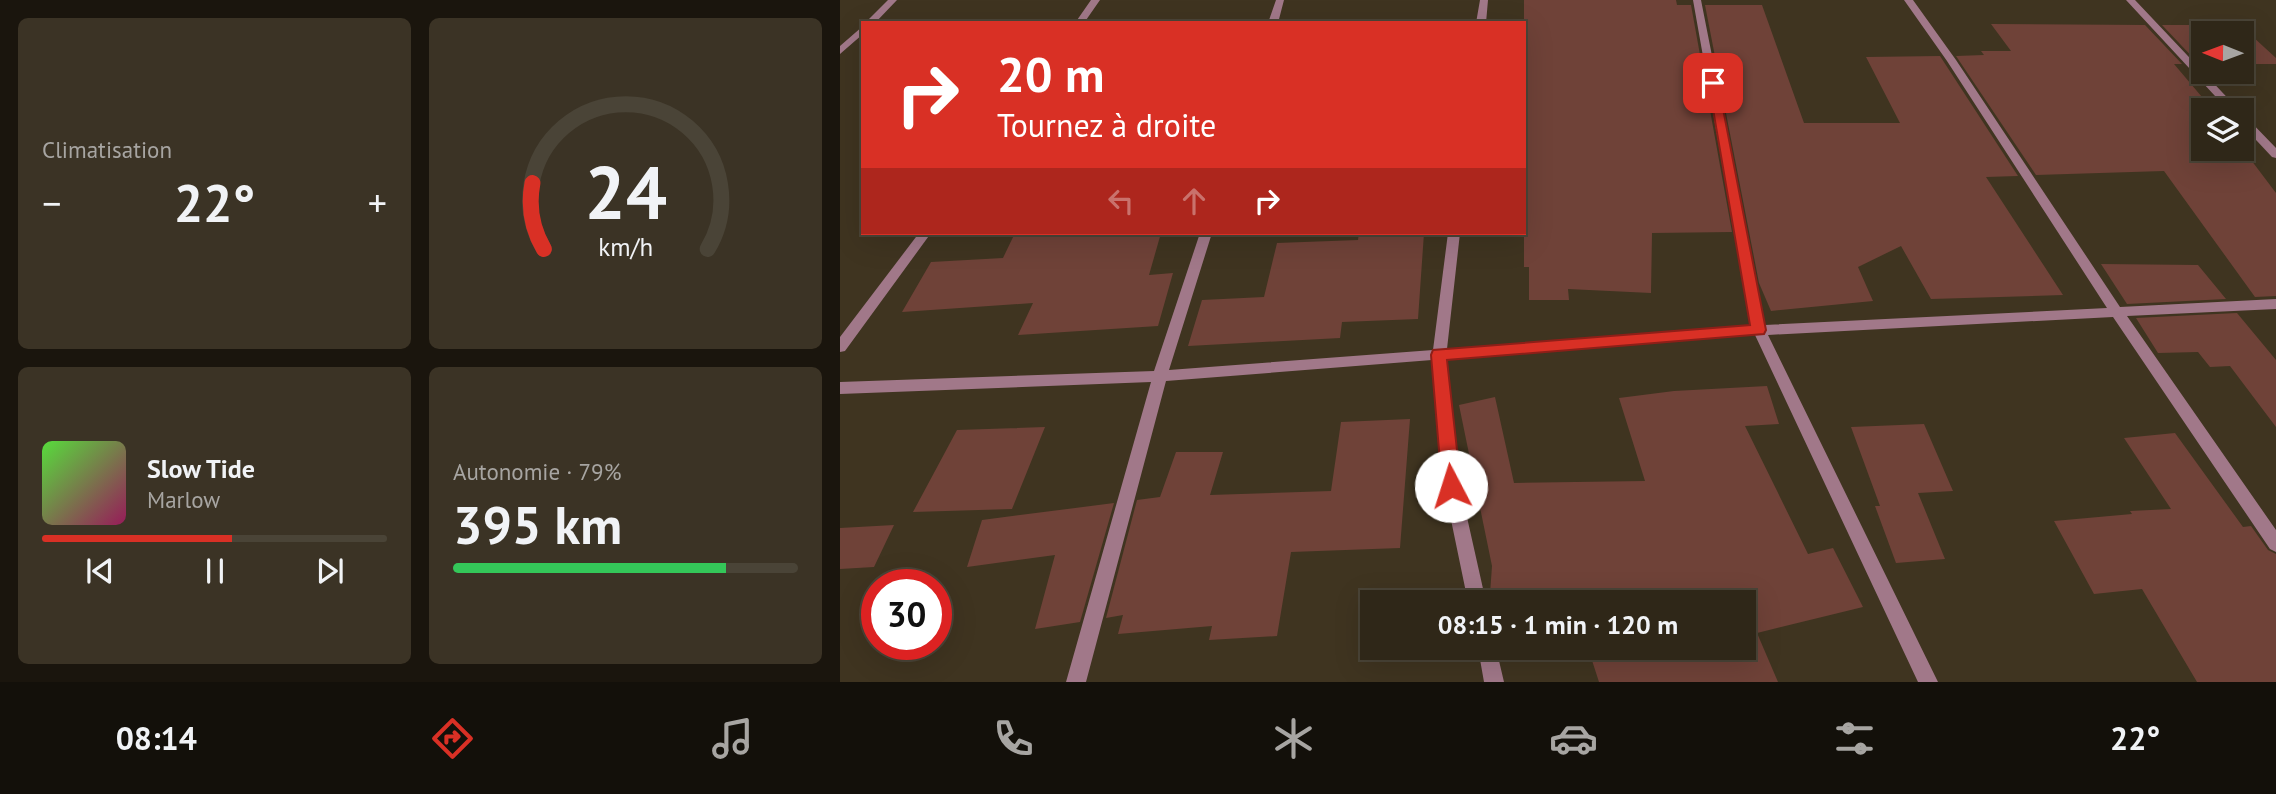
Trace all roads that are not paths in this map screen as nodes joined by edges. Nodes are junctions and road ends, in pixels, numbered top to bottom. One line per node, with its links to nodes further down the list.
1 (893, 0): 8 (street)
2 (1096, 0): 9 (street)
3 (1280, 0): 10 (street)
4 (1484, 0): 11 (street)
5 (1697, 0): 22 (street)
6 (1908, 0): 21 (street)
7 (2130, 0): 14 (street)
8 (871, 21)
9 (1080, 21)
10 (1274, 21)
11 (1481, 21)
12 (861, 31): 13 (street)
13 (840, 51)
14 (2223, 98)
15 (2254, 132): 16 (street)
16 (2276, 155)
17 (924, 235): 23 (street)
18 (1205, 235): 25 (street)
19 (1454, 235): 24 (street)
20 (2276, 304): 21 (street)
21 (2118, 314): 22 (street); 27 (street)
22 (1759, 330): 24 (street); 32 (street)
23 (840, 347)
24 (1439, 355): 25 (street); 28 (street)
25 (1160, 376): 26 (street); 30 (street)
26 (840, 388)
27 (2276, 544)
28 (1474, 590)
29 (1489, 660): 31 (street)
30 (1076, 682)
31 (1494, 682)
32 (1928, 682)

